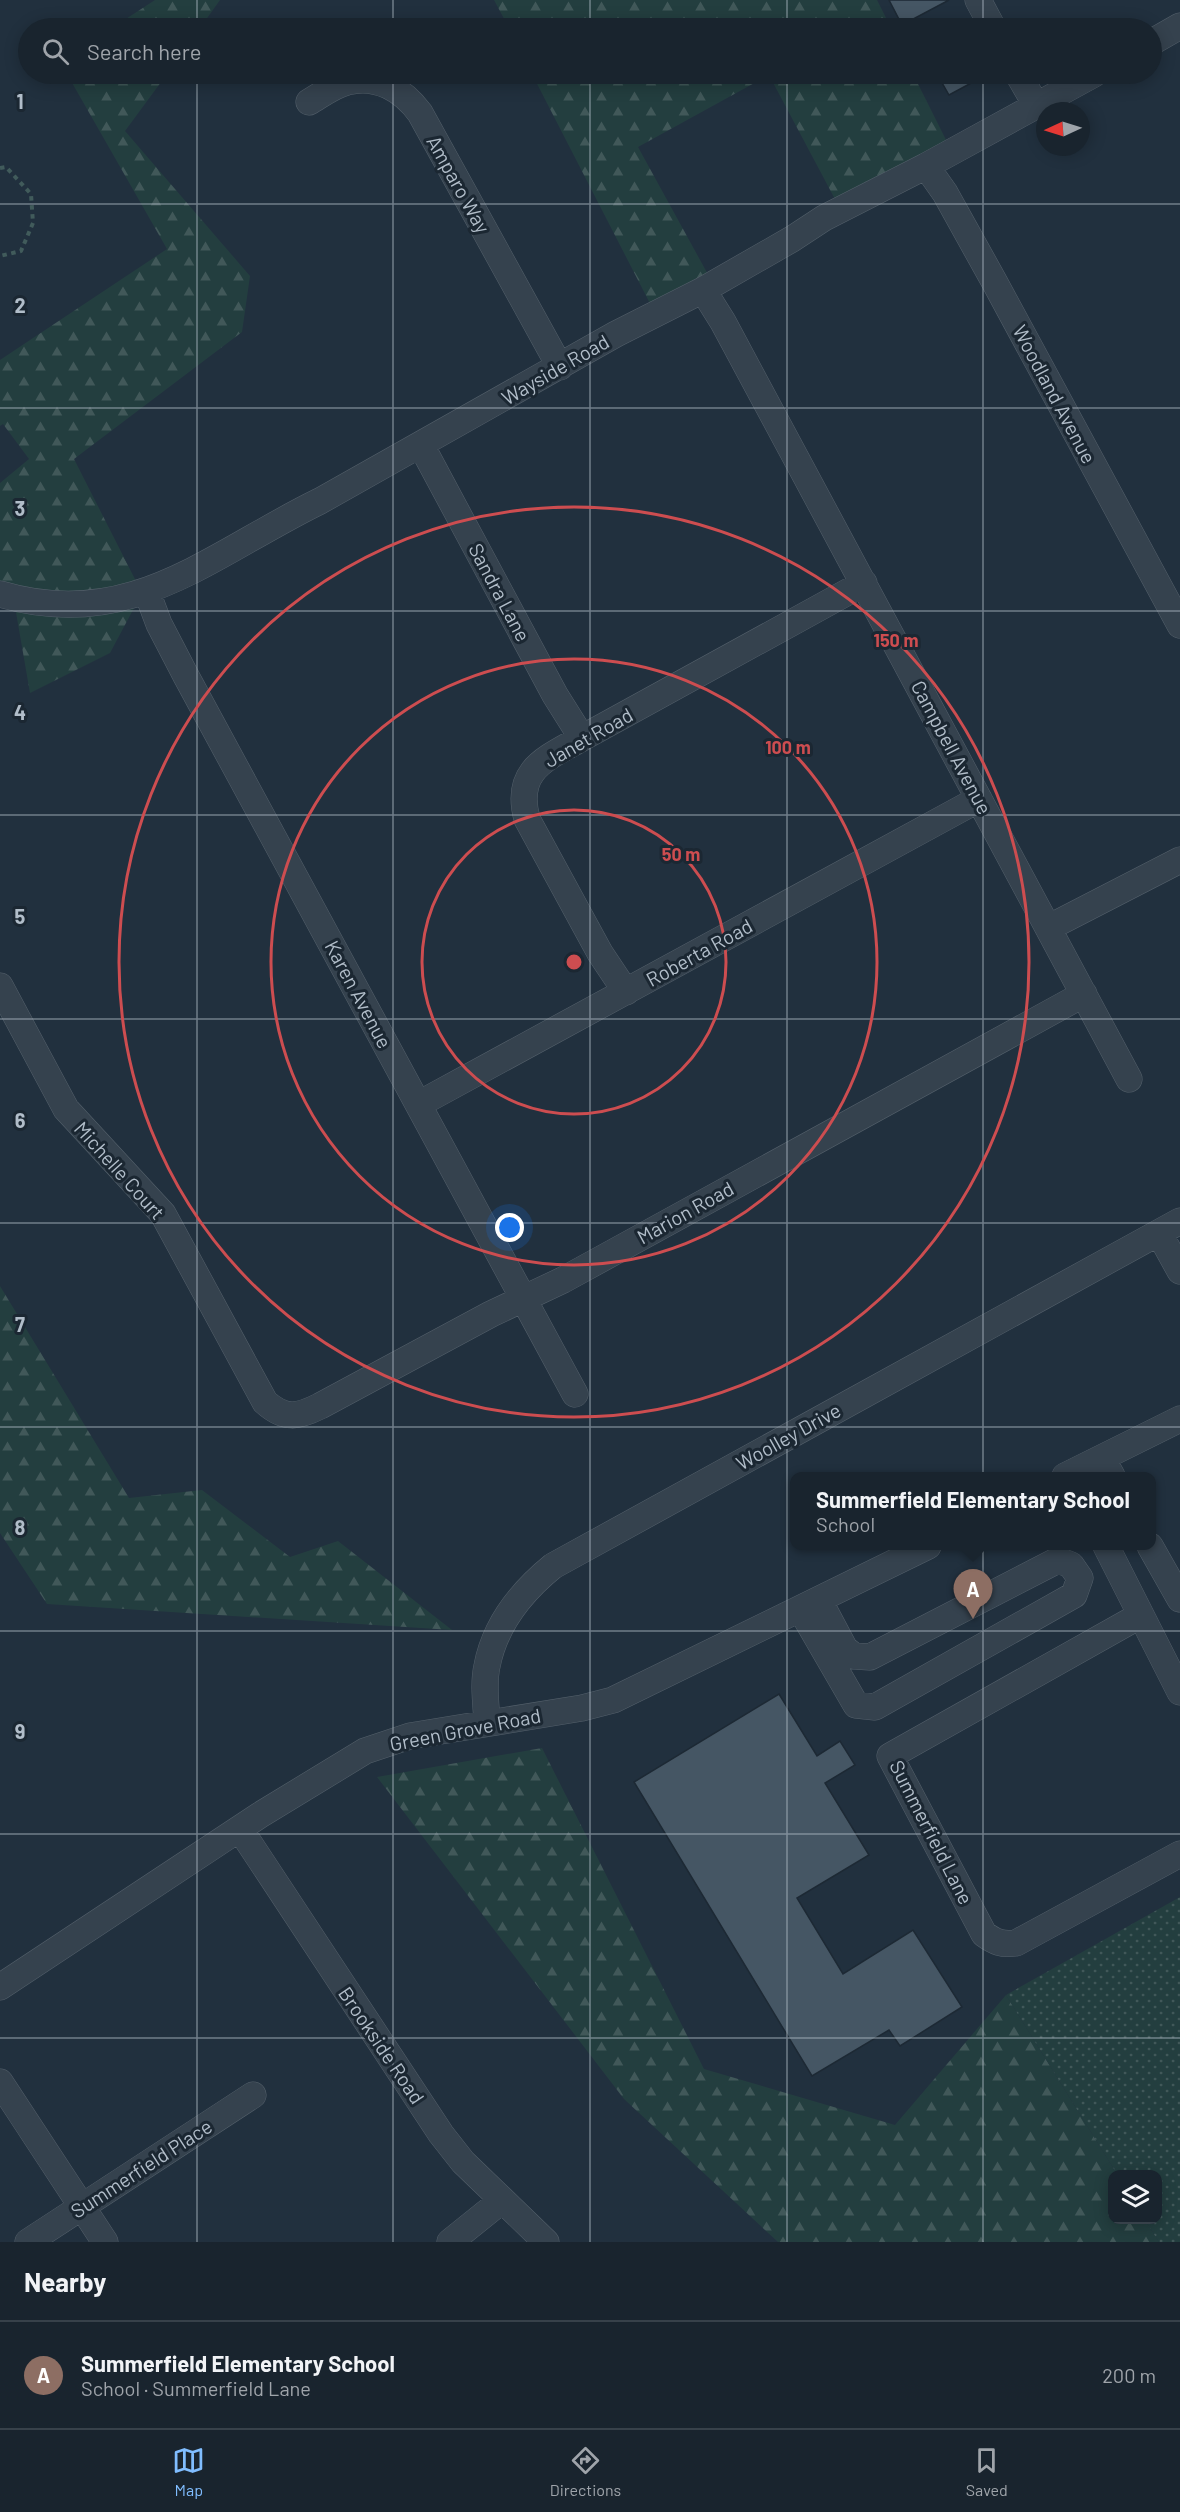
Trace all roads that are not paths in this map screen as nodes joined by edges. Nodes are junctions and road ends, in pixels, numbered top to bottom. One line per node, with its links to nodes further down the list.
1 (978, 0): 2 (street)
2 (988, 18)
3 (1180, 26): 4 (street)
4 (1162, 36)
5 (342, 84): 9 (street, Amparo Way)
6 (386, 84): 14 (street, Amparo Way)
7 (1024, 84): 11 (street)
8 (1075, 84): 10 (street, Wayside Road)
9 (309, 102)
10 (1042, 102)
11 (1036, 105): 12 (street, Wayside Road)
12 (926, 166): 13 (street, Wayside Road); 19 (street, Woodland Avenue)
13 (703, 290): 14 (street, Wayside Road); 16 (street, Campbell Avenue)
14 (560, 367): 15 (street, Wayside Road)
15 (421, 445): 17 (street, Wayside Road); 20 (street, Sandra Lane)
16 (864, 583): 20 (street, Janet Road); 21 (street, Campbell Avenue)
17 (147, 592): 18 (street, Wayside Road); 28 (street, Karen Avenue)
18 (0, 594)
19 (1180, 625)
20 (582, 738): 25 (street, Janet Road)
21 (979, 799): 23 (street, Campbell Avenue); 25 (street, Roberta Road)
22 (1180, 860): 23 (street)
23 (1048, 928): 26 (street, Campbell Avenue)
24 (0, 986): 33 (street, Michelle Court)
25 (626, 992): 28 (street, Roberta Road)
26 (1084, 994): 27 (street, Campbell Avenue); 31 (street, Marion Road)
27 (1129, 1079)
28 (419, 1104): 31 (street, Karen Avenue)
29 (1170, 1227): 30 (street); 44 (street, Woolley Drive)
30 (1180, 1271)
31 (523, 1299): 32 (street, Karen Avenue); 33 (street, Marion Road)
32 (575, 1394)
33 (280, 1413)
34 (1180, 1419): 35 (street)
35 (1107, 1467): 36 (street)
36 (1085, 1472)
37 (918, 1550): 41 (street, Green Grove Road)
38 (1108, 1550): 42 (street)
39 (1153, 1550): 40 (street)
40 (1180, 1599)
41 (810, 1605): 41 (street); 44 (street, Green Grove Road)
42 (1141, 1615): 43 (street); 46 (street, Summerfield Lane)
43 (1180, 1692)
44 (487, 1722): 45 (street, Green Grove Road)
45 (240, 1829): 47 (street, Green Grove Road); 50 (street, Brookside Road)
46 (1180, 1854)
47 (0, 1987)
48 (0, 2082): 51 (street)
49 (254, 2095): 51 (street, Summerfield Place)
50 (501, 2201): 54 (street); 55 (street, Brookside Road)
51 (82, 2206): 52 (street, Summerfield Place); 53 (street)
52 (28, 2242)
53 (105, 2242)
54 (450, 2242)
55 (546, 2242)

